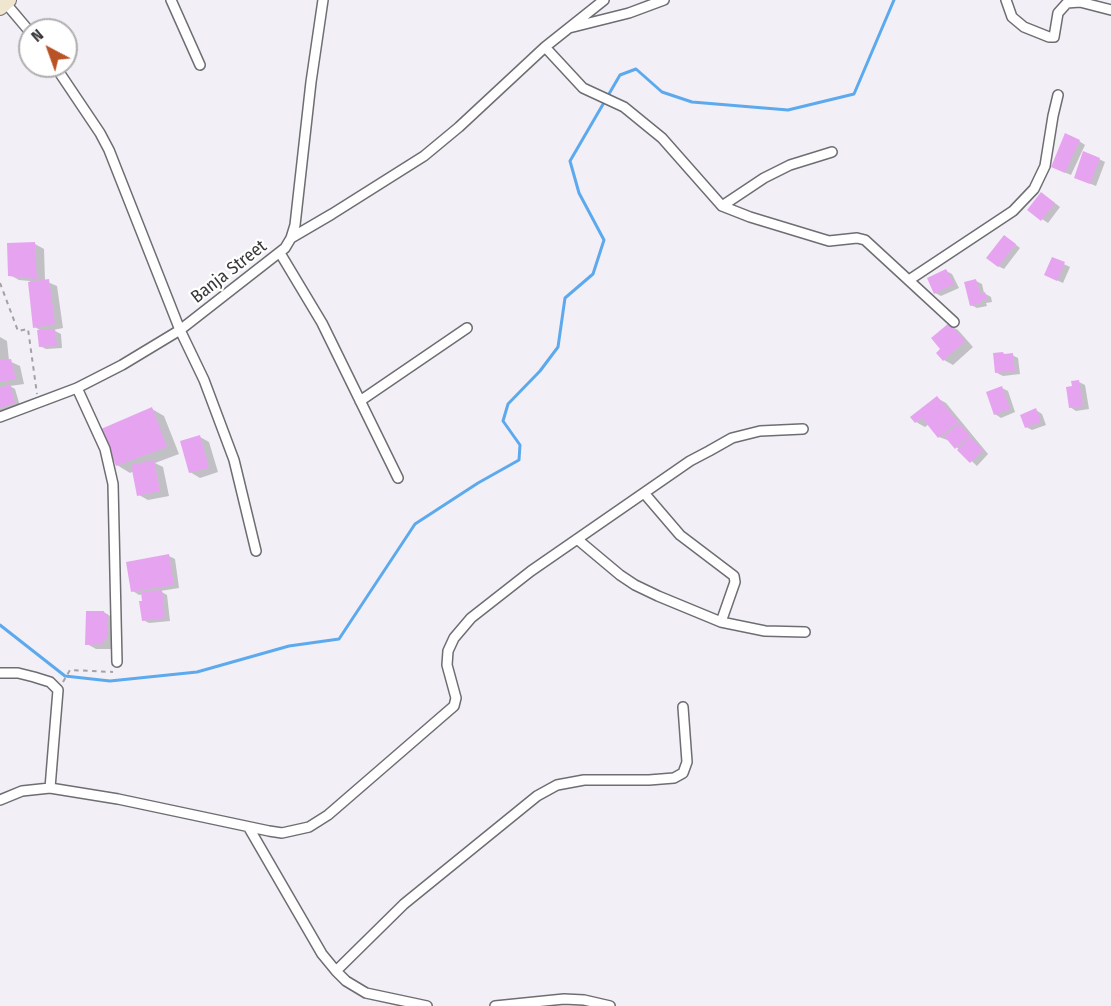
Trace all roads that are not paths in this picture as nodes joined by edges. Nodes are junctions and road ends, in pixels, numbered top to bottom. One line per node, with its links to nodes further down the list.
1 (171, 0): 11 (street)
2 (322, 0): 16 (street, Banja Street)
3 (604, 0): 9 (street)
4 (664, 0): 9 (street)
5 (1006, 0): 7 (street)
6 (4, 3): 8 (street)
7 (1111, 10)
8 (18, 19)
9 (566, 29): 10 (street)
10 (545, 46): 15 (street); 16 (street)
11 (200, 65)
12 (63, 78): 21 (street)
13 (1058, 95): 18 (street)
14 (832, 152): 15 (street)
15 (722, 206): 18 (street)
16 (291, 238): 17 (street, Banja Street)
17 (280, 253): 21 (street, Banja Street); 23 (street)
18 (909, 280): 19 (street)
19 (954, 322)
20 (467, 328): 23 (street)
21 (180, 330): 22 (street, Banja Street); 29 (street)
22 (77, 388): 24 (street, Banja Street); 32 (street)
23 (360, 401): 26 (street)
24 (0, 417)
25 (803, 429): 27 (street)
26 (398, 478)
27 (644, 493): 28 (street); 30 (street)
28 (577, 538): 30 (street); 37 (street)
29 (256, 551)
30 (721, 622): 31 (street)
31 (805, 632)
32 (117, 662)
33 (0, 673): 35 (street)
34 (683, 707): 38 (street)
35 (50, 788): 36 (street); 37 (street)
36 (0, 800)
37 (249, 828): 38 (street)
38 (336, 971): 39 (street)
39 (427, 1006)
40 (495, 1006): 41 (street)
41 (610, 1006)

